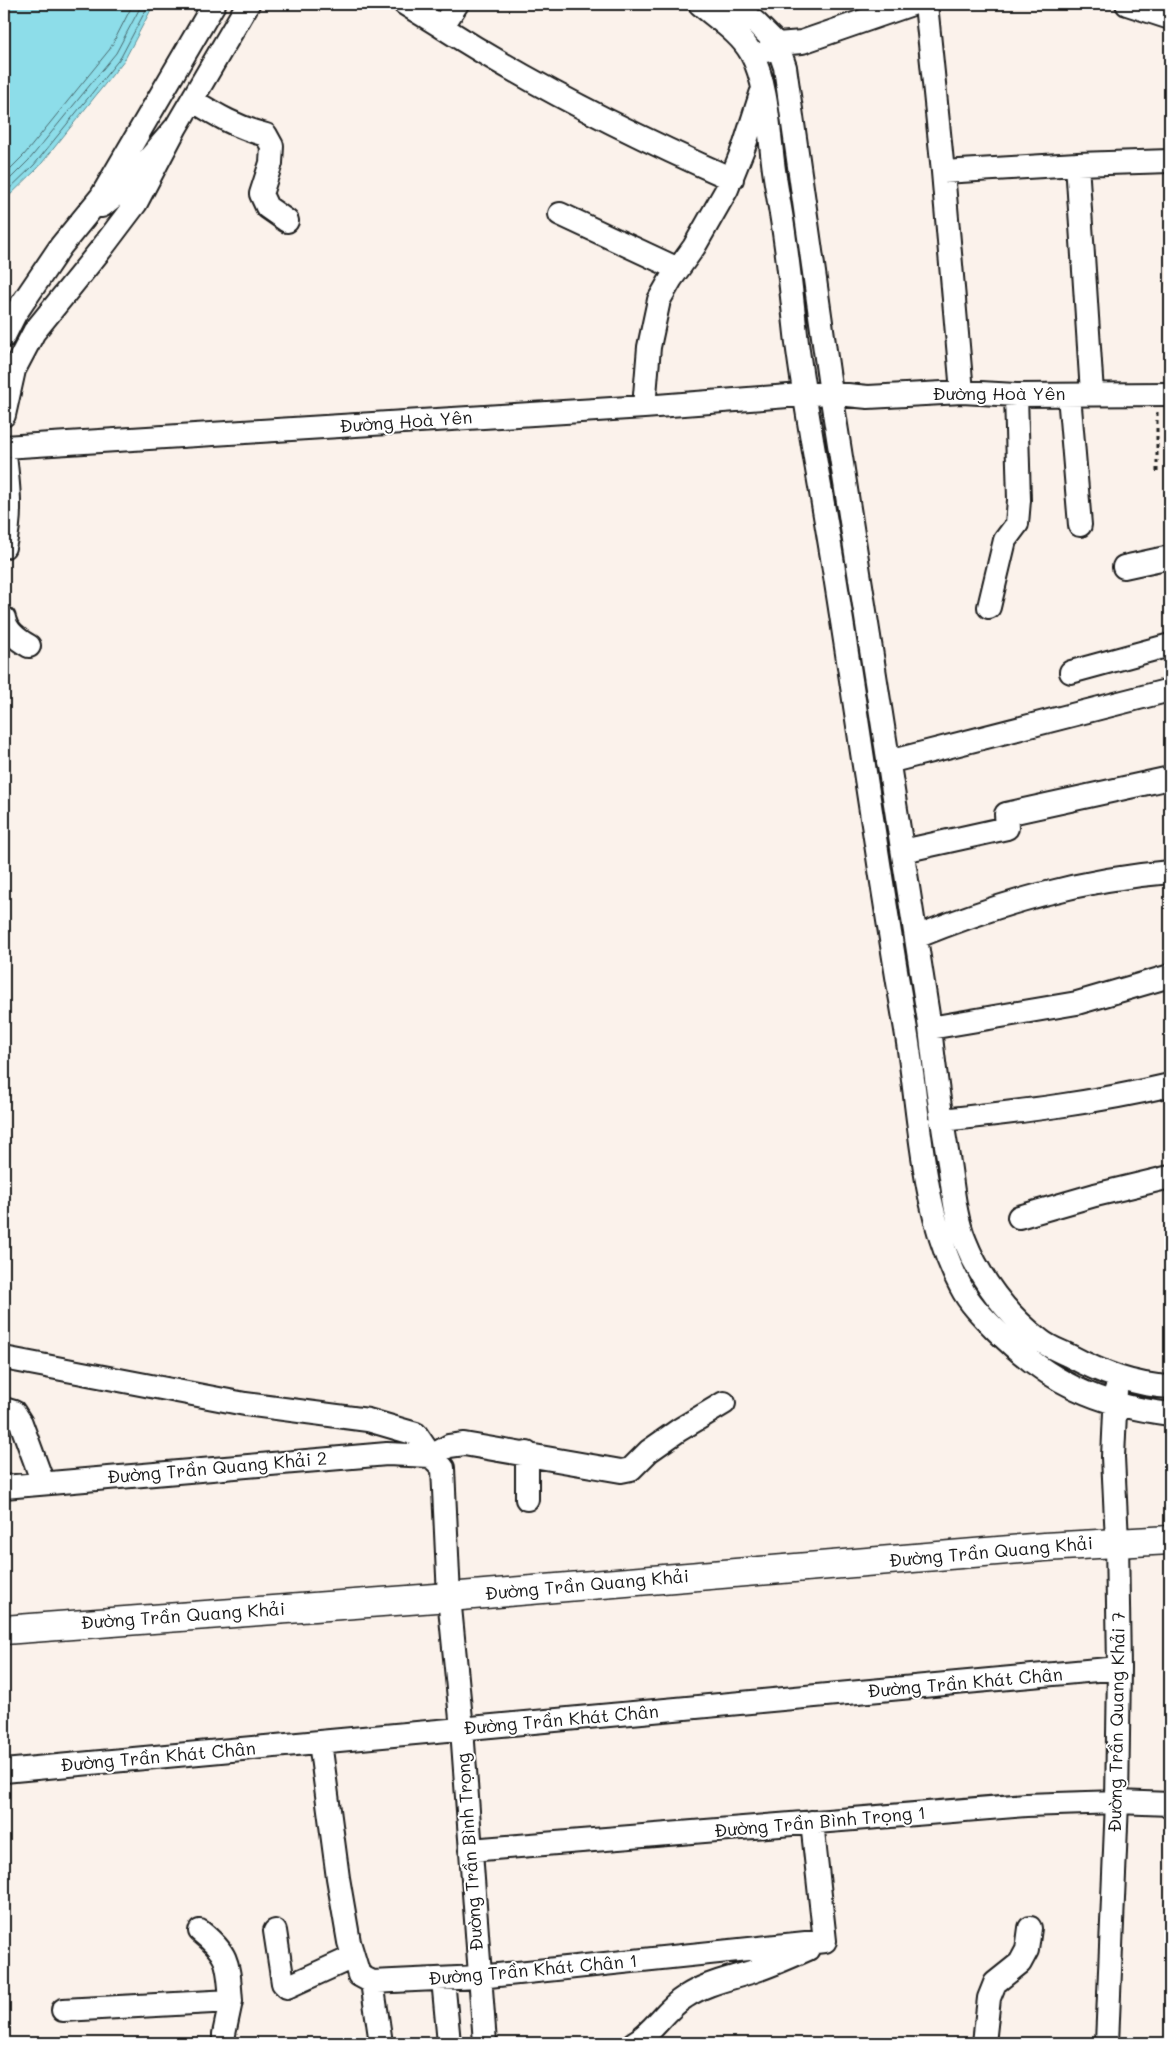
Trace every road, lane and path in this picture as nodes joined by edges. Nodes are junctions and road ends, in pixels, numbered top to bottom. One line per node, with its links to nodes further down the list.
1 (214, 4): 21 (street)
2 (248, 4): 14 (street)
3 (405, 4): 11 (street)
4 (457, 4): 11 (street)
5 (700, 4): 12 (street)
6 (733, 4): 12 (street)
7 (912, 4): 12 (street)
8 (926, 4): 18 (street)
9 (1127, 4): 10 (street)
10 (1170, 18)
11 (442, 27): 19 (street)
12 (766, 51): 13 (street); 27 (street)
13 (763, 88): 19 (street); 27 (street)
14 (192, 100): 15 (street); 22 (street)
15 (176, 127): 21 (street); 32 (street)
16 (1170, 162): 17 (street)
17 (1077, 164): 18 (street); 26 (street)
18 (943, 172): 25 (street)
19 (732, 179): 23 (street)
20 (560, 214): 23 (street)
21 (82, 220): 24 (street)
22 (287, 221)
23 (678, 269): 31 (street)
24 (4, 336)
25 (962, 392): 27 (street, Đường Hoà Yên); 29 (street, Đường Hoà Yên)
26 (1092, 393): 28 (street, Đường Hoà Yên); 30 (street, Đường Hoà Yên)
27 (817, 394): 31 (street, Đường Hoà Yên); 45 (street); 58 (street)
28 (1164, 394): 34 (path)
29 (1016, 395): 30 (street, Đường Hoà Yên); 39 (street)
30 (1069, 395): 35 (street)
31 (644, 407): 33 (street, Đường Hoà Yên)
32 (4, 415)
33 (4, 447): 36 (street)
34 (1158, 473)
35 (1080, 525)
36 (4, 547)
37 (1170, 557): 38 (street)
38 (1124, 568)
39 (988, 607)
40 (4, 621): 41 (street)
41 (29, 646)
42 (1170, 646): 43 (street)
43 (1071, 672)
44 (1170, 690): 45 (street)
45 (888, 762): 47 (street)
46 (1170, 778): 47 (street)
47 (903, 851): 49 (street)
48 (1170, 872): 49 (street)
49 (916, 937): 51 (street)
50 (1170, 976): 51 (street)
51 (930, 1028): 53 (street)
52 (1170, 1085): 53 (street)
53 (941, 1120): 58 (street)
54 (1170, 1177): 55 (street)
55 (1019, 1217)
56 (4, 1358): 63 (street, Đường Trần Bình Trọng)
57 (1170, 1387): 58 (street)
58 (1116, 1391): 61 (street); 68 (street, Đường Trần Quang Khải 7)
59 (724, 1403): 62 (street)
60 (4, 1409): 64 (street)
61 (1170, 1414)
62 (527, 1453): 63 (street); 66 (street)
63 (431, 1456): 64 (street, Đường Trần Quang Khải 2); 69 (street, Đường Trần Bình Trọng)
64 (43, 1483): 65 (street, Đường Trần Quang Khải 2)
65 (4, 1487)
66 (527, 1500)
67 (1170, 1540): 68 (main road, Đường Trần Quang Khải)
68 (1117, 1542): 69 (main road, Đường Trần Quang Khải); 71 (street, Đường Trần Quang Khải 7)
69 (450, 1597): 70 (main road, Đường Trần Quang Khải); 72 (street, Đường Trần Bình Trọng)
70 (4, 1630)
71 (1119, 1668): 72 (street, Đường Trần Khát Chân); 75 (street, Đường Trần Quang Khải 7)
72 (462, 1729): 73 (street, Đường Trần Khát Chân); 78 (street, Đường Trần Bình Trọng)
73 (320, 1742): 74 (street, Đường Trần Khát Chân); 83 (street)
74 (4, 1771)
75 (1117, 1802): 76 (street, Đường Trần Bình Trọng 1); 77 (street, Đường Trần Bình Trọng 1); 95 (street, Đường Trần Quang Khải 7)
76 (1170, 1804)
77 (812, 1822): 78 (street, Đường Trần Bình Trọng 1); 82 (street)
78 (470, 1850): 84 (street, Đường Trần Bình Trọng)
79 (1030, 1928): 94 (street)
80 (200, 1931): 87 (street)
81 (275, 1931): 83 (street)
82 (825, 1941): 84 (street, Đường Trần Khát Chân 1); 93 (street)
83 (353, 1957): 86 (street)
84 (479, 1977): 85 (street, Đường Trần Khát Chân 1); 92 (street, Đường Trần Bình Trọng)
85 (443, 1979): 86 (street, Đường Trần Khát Chân 1); 91 (street)
86 (372, 1982): 90 (street)
87 (231, 2001): 88 (street); 89 (street)
88 (63, 2010)
89 (224, 2043)
90 (381, 2043)
91 (449, 2043)
92 (485, 2043)
93 (634, 2043)
94 (984, 2043)
95 (1107, 2043)

